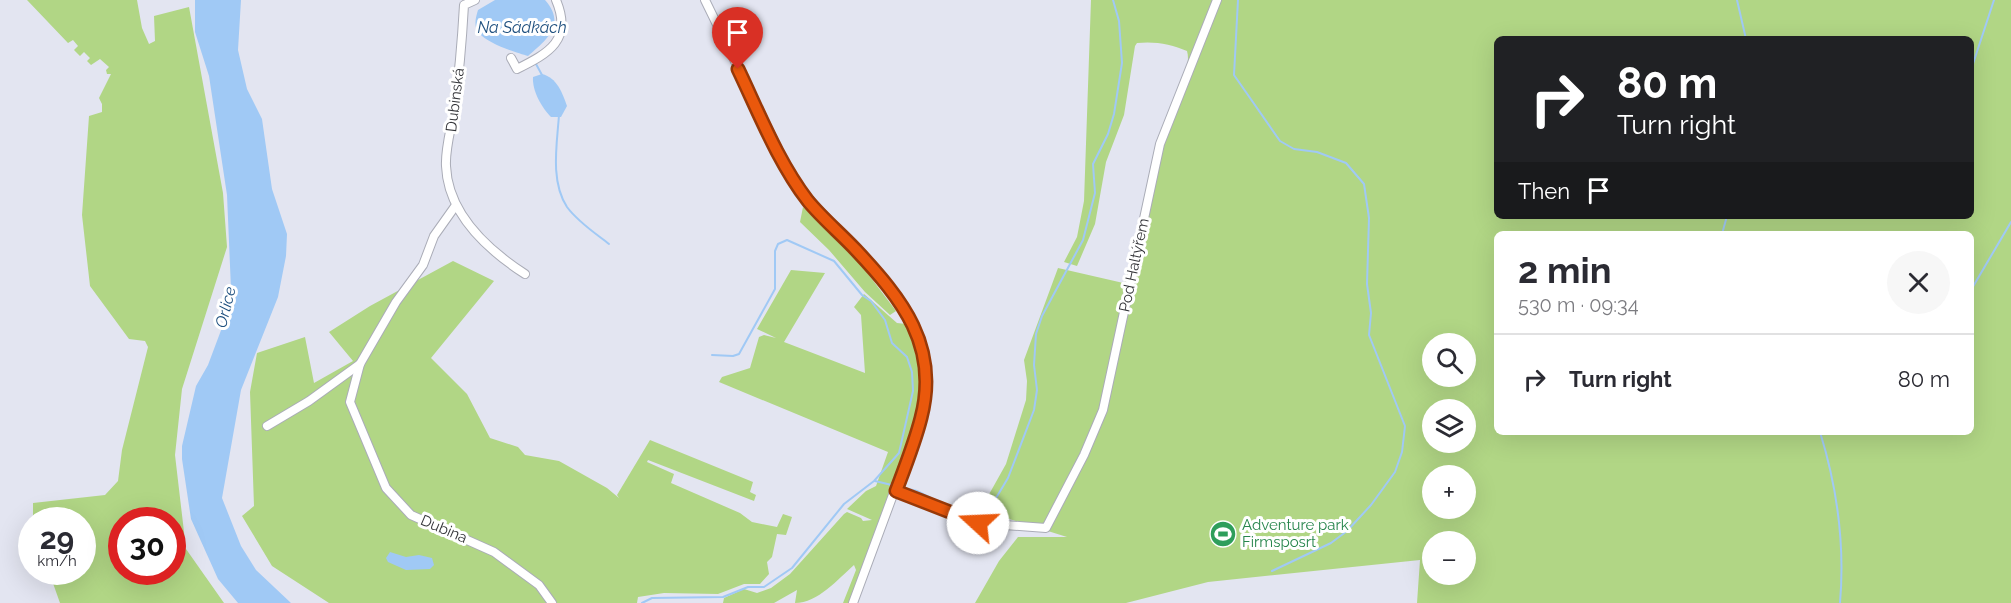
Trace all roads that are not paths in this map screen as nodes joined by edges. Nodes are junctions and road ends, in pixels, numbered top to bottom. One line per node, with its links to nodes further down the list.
1 (475, 0): 5 (street, Dubinská)
2 (556, 0): 6 (street)
3 (705, 0): 11 (street)
4 (1217, 0): 11 (street, Pod Haltýřem)
5 (460, 3): 7 (street, Dubinská)
6 (511, 58)
7 (456, 205): 8 (street); 9 (street, Dubina)
8 (525, 274)
9 (360, 364): 10 (street, Dubina); 12 (street, Dubina)
10 (267, 426)
11 (896, 491): 13 (street)
12 (552, 603)
13 (853, 603)

